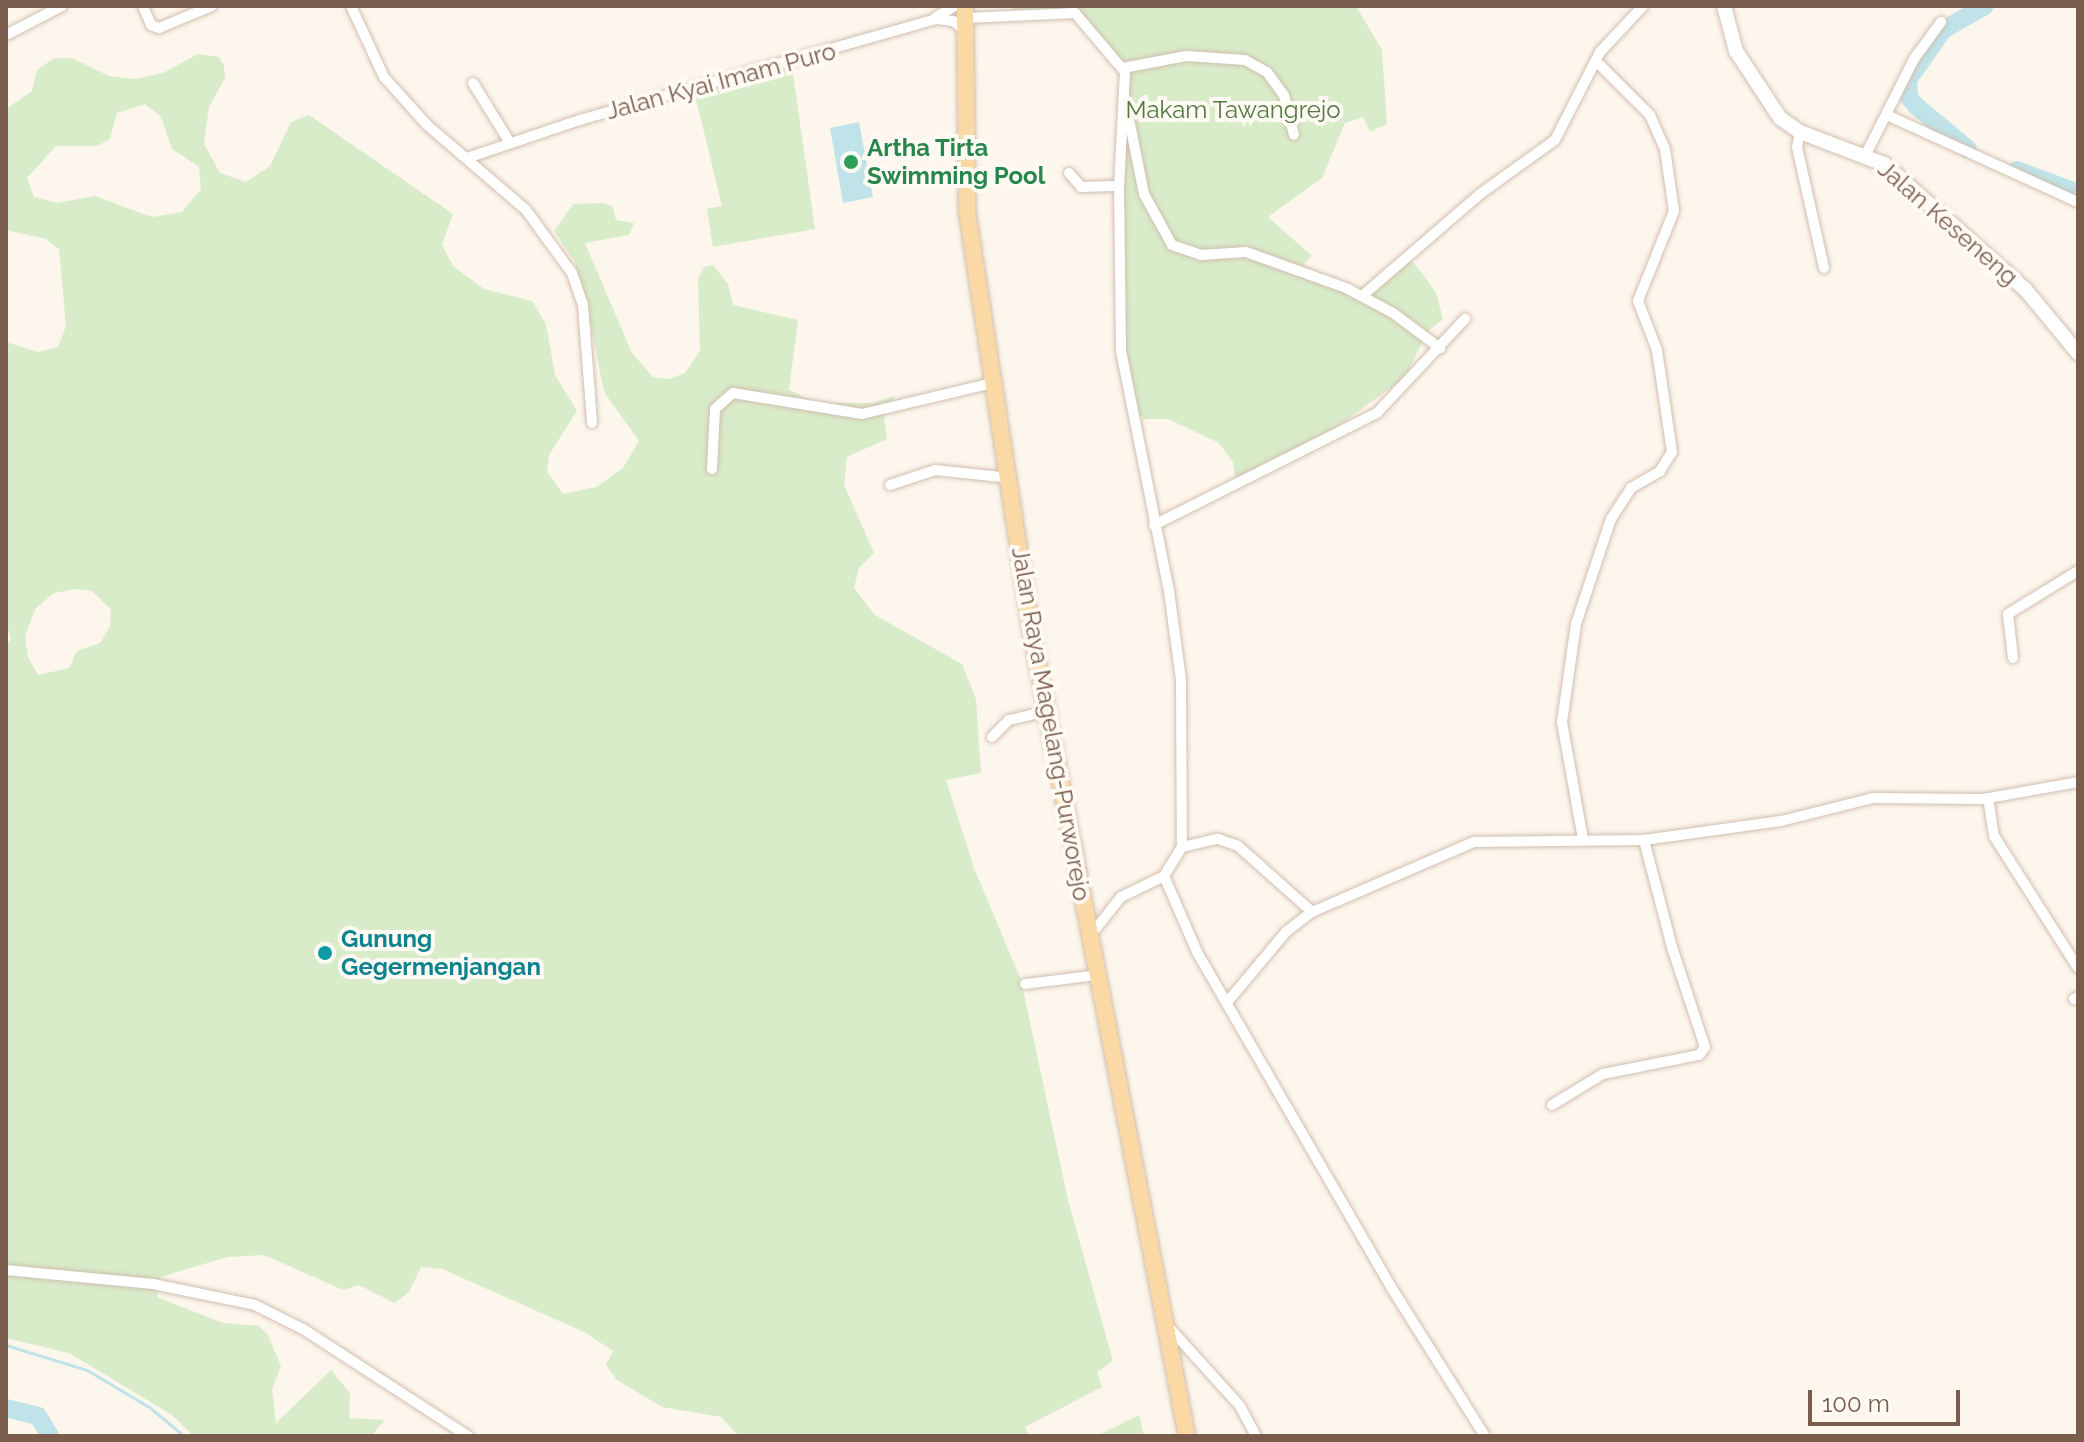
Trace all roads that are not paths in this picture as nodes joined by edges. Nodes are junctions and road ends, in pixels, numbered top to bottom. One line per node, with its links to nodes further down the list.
1 (62, 6): 10 (street)
2 (143, 6): 3 (street)
3 (212, 6)
4 (351, 6): 21 (street)
5 (1643, 6): 12 (street)
6 (1724, 6): 17 (street, Jalan Keseneng)
7 (962, 10): 8 (street, Jalan Kyai Imam Puro); 11 (main road, Jalan Raya Magelang-Purworejo); 13 (street)
8 (927, 22): 11 (street); 19 (street, Jalan Kyai Imam Puro)
9 (1941, 22): 16 (street)
10 (6, 35)
11 (968, 39): 30 (main road, Jalan Raya Magelang-Purworejo)
12 (1597, 62): 26 (street); 42 (street)
13 (1123, 68): 15 (street); 18 (street)
14 (473, 83): 19 (street)
15 (1125, 98): 23 (street); 26 (street)
16 (1889, 116): 20 (street); 24 (street)
17 (1800, 132): 20 (street, Jalan Keseneng); 25 (street)
18 (1294, 135)
19 (509, 141): 21 (street, Jalan Kyai Imam Puro)
20 (1866, 154): 29 (street, Jalan Keseneng)
21 (467, 158): 31 (street)
22 (1069, 173): 23 (street)
23 (1119, 186): 35 (street)
24 (2078, 202)
25 (1824, 268)
26 (1362, 296): 28 (street)
27 (1465, 319): 28 (street)
28 (1440, 348): 35 (street)
29 (2078, 353)
30 (996, 382): 32 (street); 33 (main road, Jalan Raya Magelang-Purworejo)
31 (592, 423)
32 (712, 469)
33 (1011, 478): 34 (street); 38 (main road, Jalan Raya Magelang-Purworejo)
34 (890, 485)
35 (1154, 525): 44 (street)
36 (2078, 571): 37 (street)
37 (2013, 658)
38 (1045, 712): 39 (street); 47 (main road, Jalan Raya Magelang-Purworejo)
39 (992, 737)
40 (2078, 782): 41 (street)
41 (1988, 798): 43 (street); 48 (street)
42 (1583, 839): 43 (street); 46 (street)
43 (1644, 840): 52 (street)
44 (1182, 847): 45 (street); 46 (street)
45 (1164, 876): 47 (street); 51 (street)
46 (1312, 912): 51 (street)
47 (1088, 938): 49 (main road, Jalan Raya Magelang-Purworejo)
48 (2078, 968)
49 (1098, 975): 50 (street); 54 (main road, Jalan Raya Magelang-Purworejo)
50 (1025, 984)
51 (1229, 1000): 58 (street)
52 (1552, 1105)
53 (6, 1270): 55 (street)
54 (1165, 1322): 56 (main road, Jalan Raya Magelang-Purworejo); 57 (street)
55 (468, 1436)
56 (1187, 1436)
57 (1256, 1436)
58 (1485, 1436)

